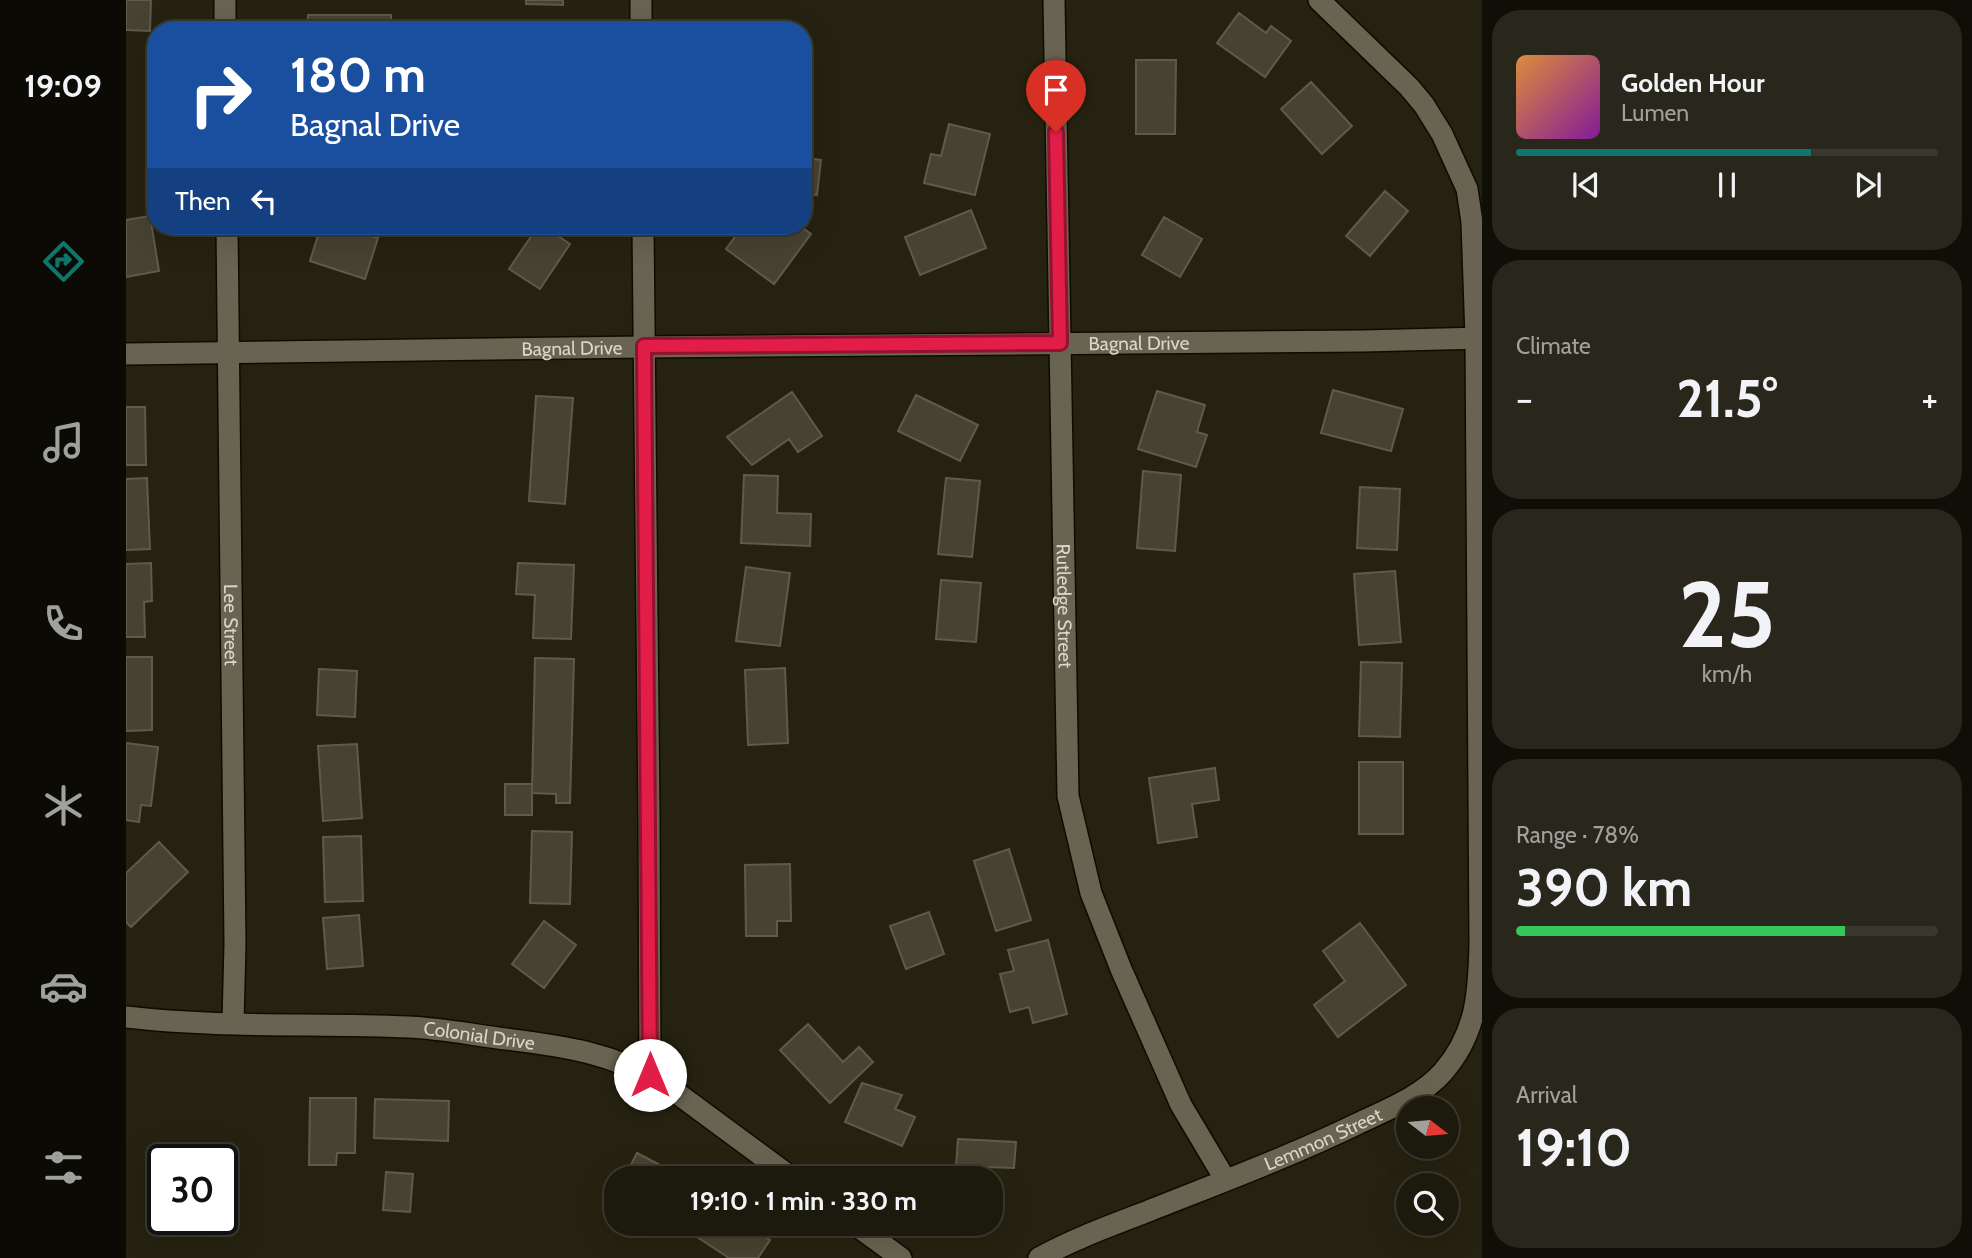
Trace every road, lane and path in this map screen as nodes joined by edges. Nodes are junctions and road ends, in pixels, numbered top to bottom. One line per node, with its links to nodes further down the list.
1 (225, 0): 5 (street)
2 (641, 0): 6 (street)
3 (1054, 0): 10 (street, Rutledge Street)
4 (1319, 0): 9 (street, Lemmon Street)
5 (225, 21)
6 (641, 21)
7 (228, 235): 12 (street, Lee Street)
8 (643, 235): 11 (street)
9 (1479, 338): 10 (street, Bagnal Drive); 18 (street, Lemmon Street)
10 (1060, 343): 11 (street, Bagnal Drive); 18 (street, Rutledge Street)
11 (644, 346): 12 (street, Bagnal Drive); 16 (street)
12 (229, 352): 13 (street, Bagnal Drive); 15 (street, Lee Street)
13 (126, 354)
14 (126, 1017): 15 (street, Colonial Drive)
15 (233, 1023): 16 (street, Colonial Drive)
16 (650, 1075): 17 (street, Colonial Drive)
17 (775, 1166)
18 (1225, 1179): 21 (street, Lemmon Street)
19 (871, 1236): 20 (street)
20 (901, 1258)
21 (1039, 1258)

